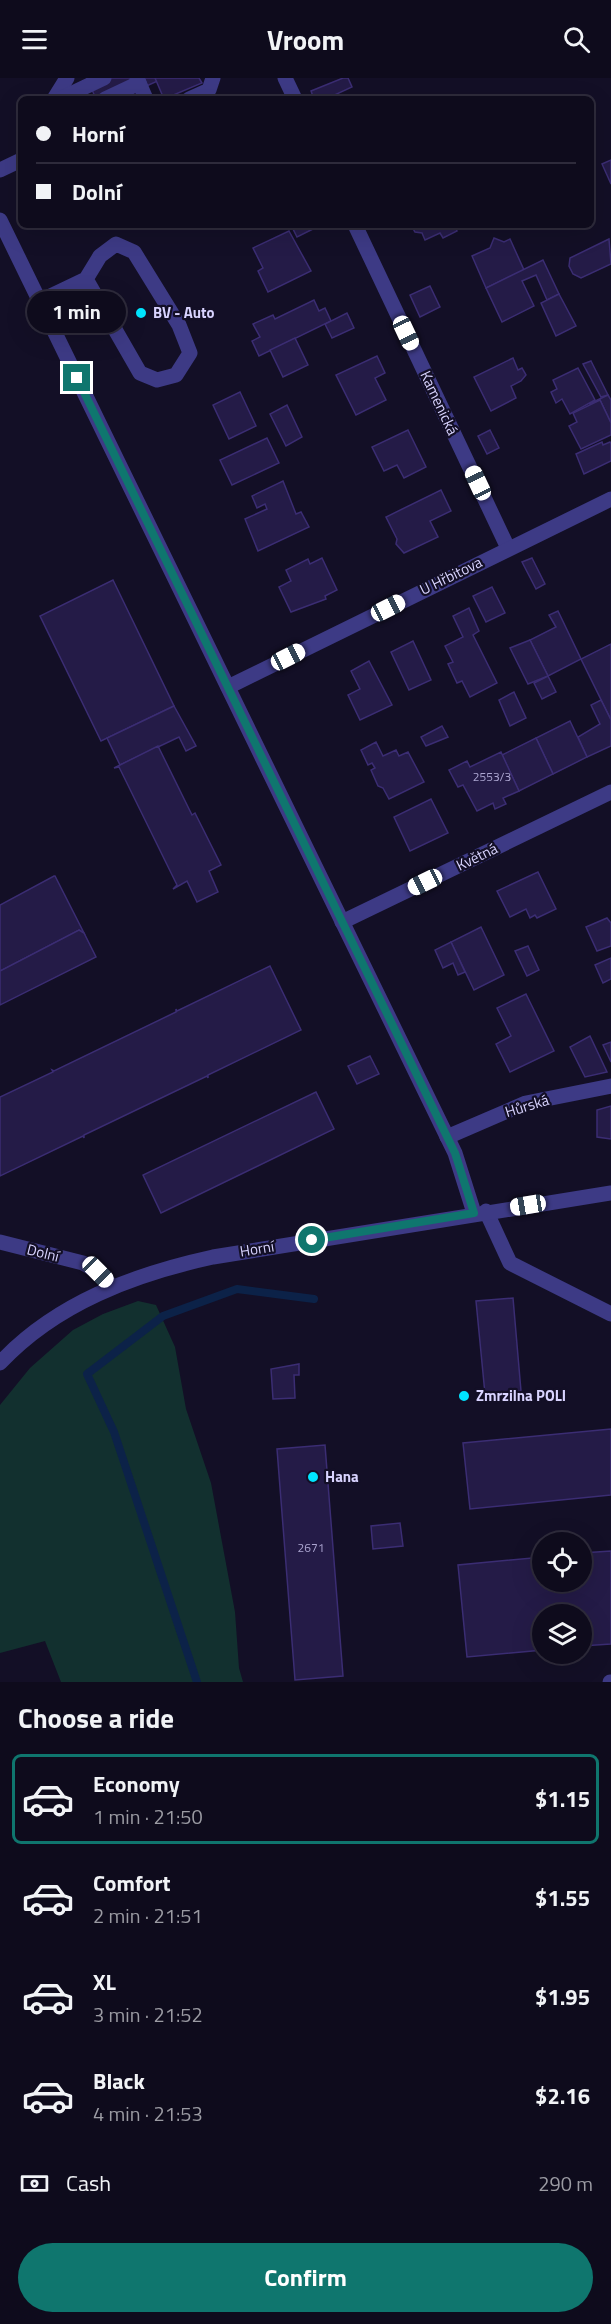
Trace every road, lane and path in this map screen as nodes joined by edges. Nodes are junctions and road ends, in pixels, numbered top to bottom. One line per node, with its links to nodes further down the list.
1 (67, 78): 6 (street)
2 (104, 78): 7 (street)
3 (213, 78): 10 (street)
4 (285, 78): 11 (street)
5 (138, 80): 8 (street); 9 (street)
6 (56, 96)
7 (66, 96)
8 (110, 96)
9 (145, 96)
10 (196, 96)
11 (294, 96)
12 (18, 161): 13 (street)
13 (0, 170)
14 (0, 220): 17 (street)
15 (356, 228): 19 (street, Kamenická)
16 (86, 279): 16 (street); 17 (street)
17 (40, 301): 20 (street)
18 (611, 499): 19 (street, U Hřbitova)
19 (508, 548): 20 (street, U Hřbitova)
20 (228, 687): 22 (street)
21 (611, 792): 22 (street, Květná)
22 (342, 922): 24 (street)
23 (611, 1086): 24 (street, Hůrská)
24 (447, 1137): 26 (street)
25 (611, 1193): 26 (street, Horní)
26 (480, 1212): 28 (street, Horní); 29 (street)
27 (0, 1242): 28 (street, Dolní)
28 (112, 1287): 30 (street, Horní)
29 (611, 1314)
30 (0, 1363)

